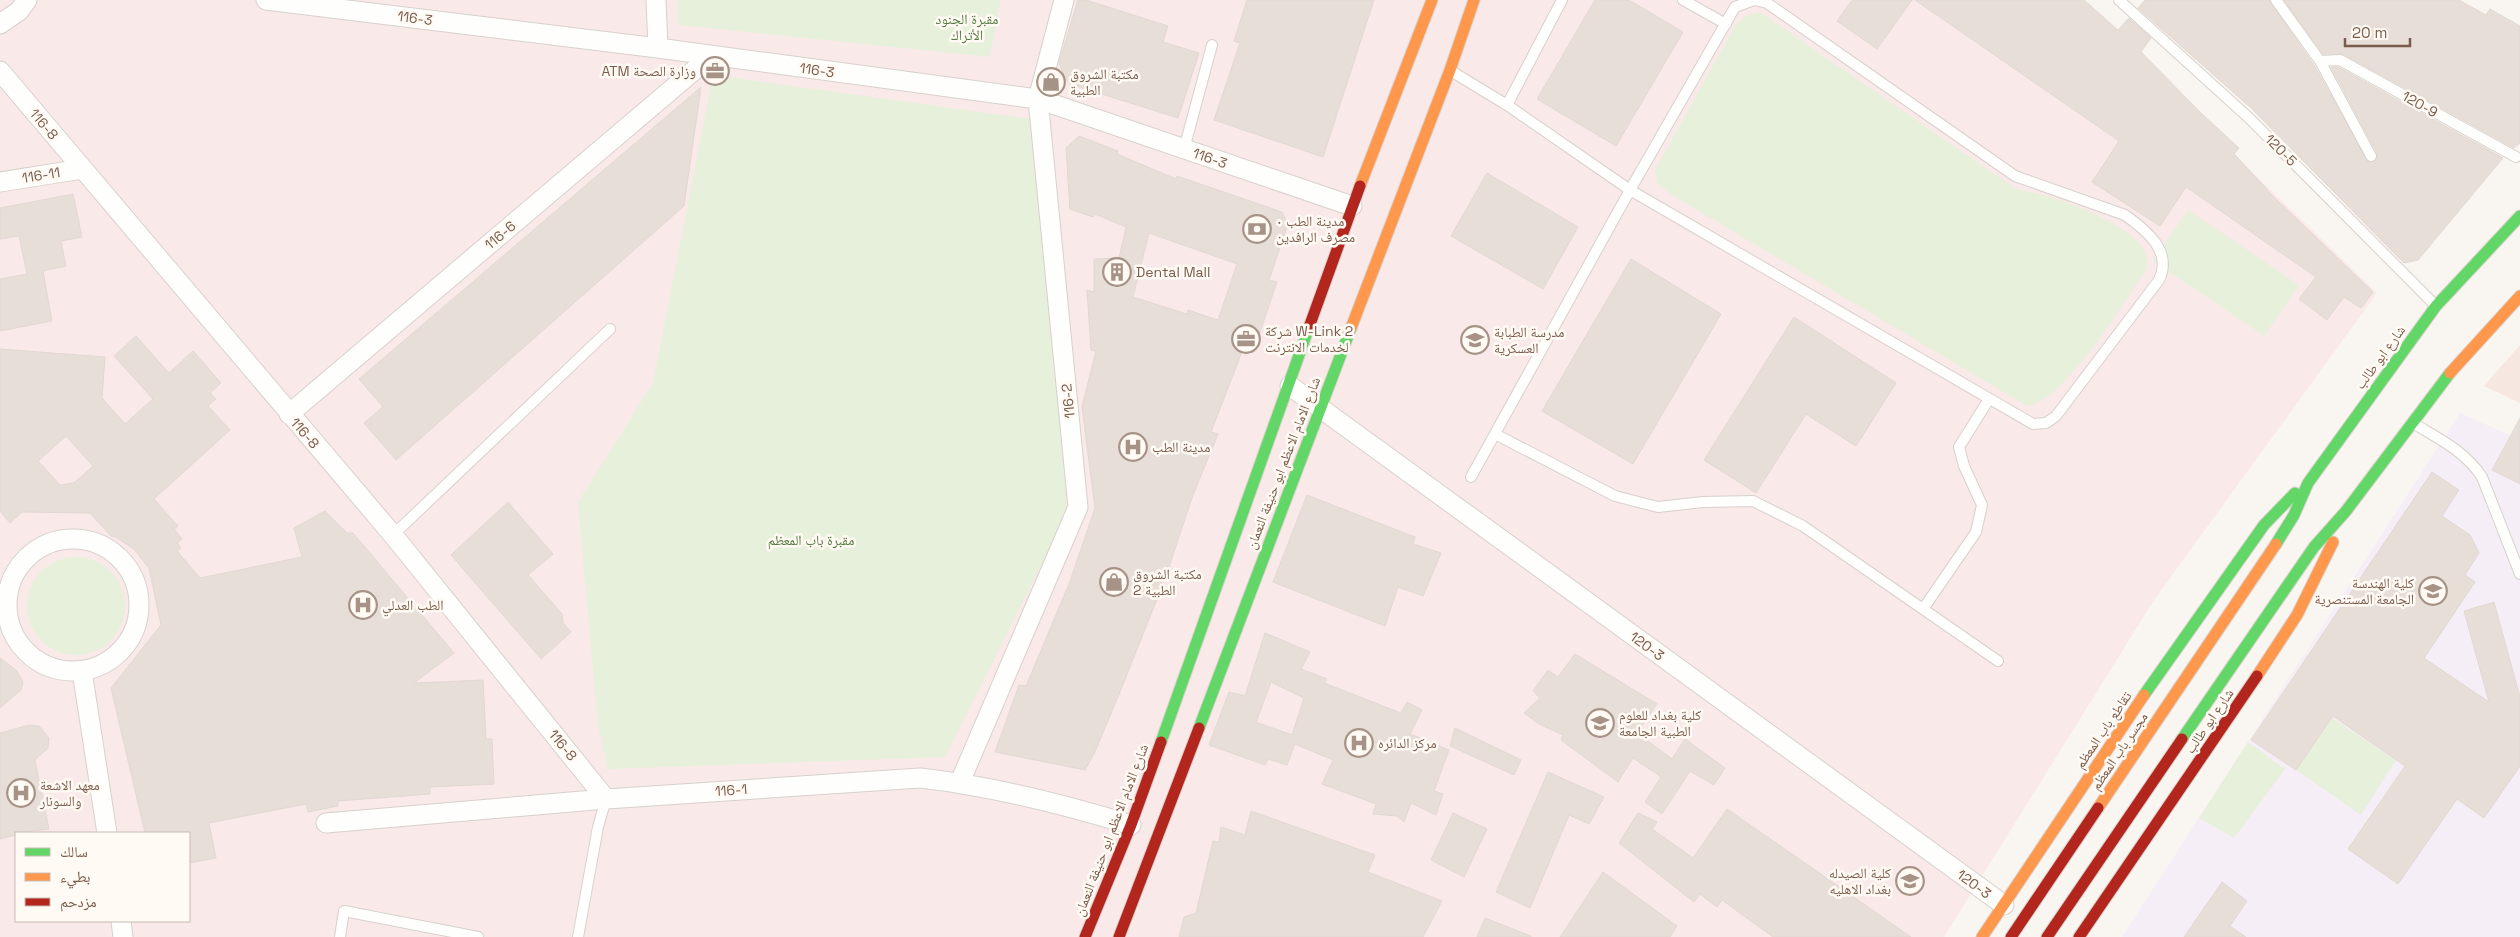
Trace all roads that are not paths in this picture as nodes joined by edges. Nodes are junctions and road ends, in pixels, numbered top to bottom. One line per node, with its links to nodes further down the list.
1 (27, 0): 12 (street)
2 (266, 0): 15 (street, 116-3)
3 (656, 0): 15 (street)
4 (1064, 0): 20 (street, 116-2)
5 (1432, 0): 28 (main road, شارع الامام الاعظم ابو حنيفة النعمان)
6 (1474, 0): 18 (main road, شارع الامام الاعظم ابو حنيفة النعمان)
7 (1562, 0): 21 (lane)
8 (1683, 0): 13 (lane)
9 (1755, 0): 13 (lane); 34 (lane)
10 (2119, 0): 31 (lane, 120-5)
11 (2276, 0): 17 (lane)
12 (0, 24)
13 (1726, 24): 27 (lane)
14 (1212, 46): 22 (lane)
15 (658, 48): 16 (street, 116-3)
16 (711, 56): 20 (street, 116-3); 36 (street, 116-6)
17 (2320, 61): 23 (lane); 24 (lane, 120-9)
18 (1450, 70): 21 (lane); 35 (main road, شارع الامام الاعظم ابو حنيفة النعمان)
19 (0, 71): 25 (street, 116-8)
20 (1038, 99): 22 (street, 116-3); 48 (street, 116-2)
21 (1507, 105): 27 (lane)
22 (1184, 149): 28 (street, 116-3)
23 (2371, 156)
24 (2516, 157)
25 (82, 169): 26 (street, 116-11); 36 (street, 116-8)
26 (0, 182)
27 (1630, 190): 34 (lane); 38 (lane)
28 (1352, 206): 33 (main road, شارع الامام الاعظم ابو حنيفة النعمان)
29 (2520, 216): 31 (main road, شارع ابو طالب)
30 (2520, 296): 37 (main road, شارع ابو طالب)
31 (2436, 306): 40 (main road, شارع ابو طالب)
32 (610, 329): 42 (lane)
33 (1290, 386): 35 (street, 120-3); 51 (main road, شارع الامام الاعظم ابو حنيفة النعمان)
34 (1989, 399): 45 (lane)
35 (1320, 408): 53 (street, 120-3); 60 (main road, شارع الامام الاعظم ابو حنيفة النعمان)
36 (289, 414): 42 (street, 116-8)
37 (2412, 423): 41 (main road, شارع ابو طالب); 43 (lane)
38 (1496, 434): 39 (lane); 45 (lane)
39 (1471, 477)
40 (2308, 483): 44 (main road, شارع ابو طالب); 53 (main road, تقاطع باب المعظم)
41 (2346, 511): 63 (main road, شارع ابو طالب); 64 (main road, شارع ابو طالب)
42 (393, 535): 49 (street, 116-8)
43 (2520, 574)
44 (2252, 581): 62 (main road, مجسر باب المعظم)
45 (1923, 609): 46 (lane)
46 (1998, 661)
47 (82, 671): 47 (street); 52 (street)
48 (960, 782): 49 (street, 116-1); 51 (street, 116-1)
49 (606, 799): 50 (street, 116-1); 58 (lane)
50 (326, 823)
51 (1131, 825): 59 (main road, شارع الامام الاعظم ابو حنيفة النعمان)
52 (107, 832)
53 (2004, 905): 61 (main road, تقاطع باب المعظم)
54 (121, 922): 55 (street)
55 (123, 937)
56 (340, 937): 57 (lane)
57 (478, 937)
58 (578, 937)
59 (1085, 937)
60 (1118, 937)
61 (1982, 937)
62 (2011, 937)
63 (2047, 937)
64 (2079, 937)

